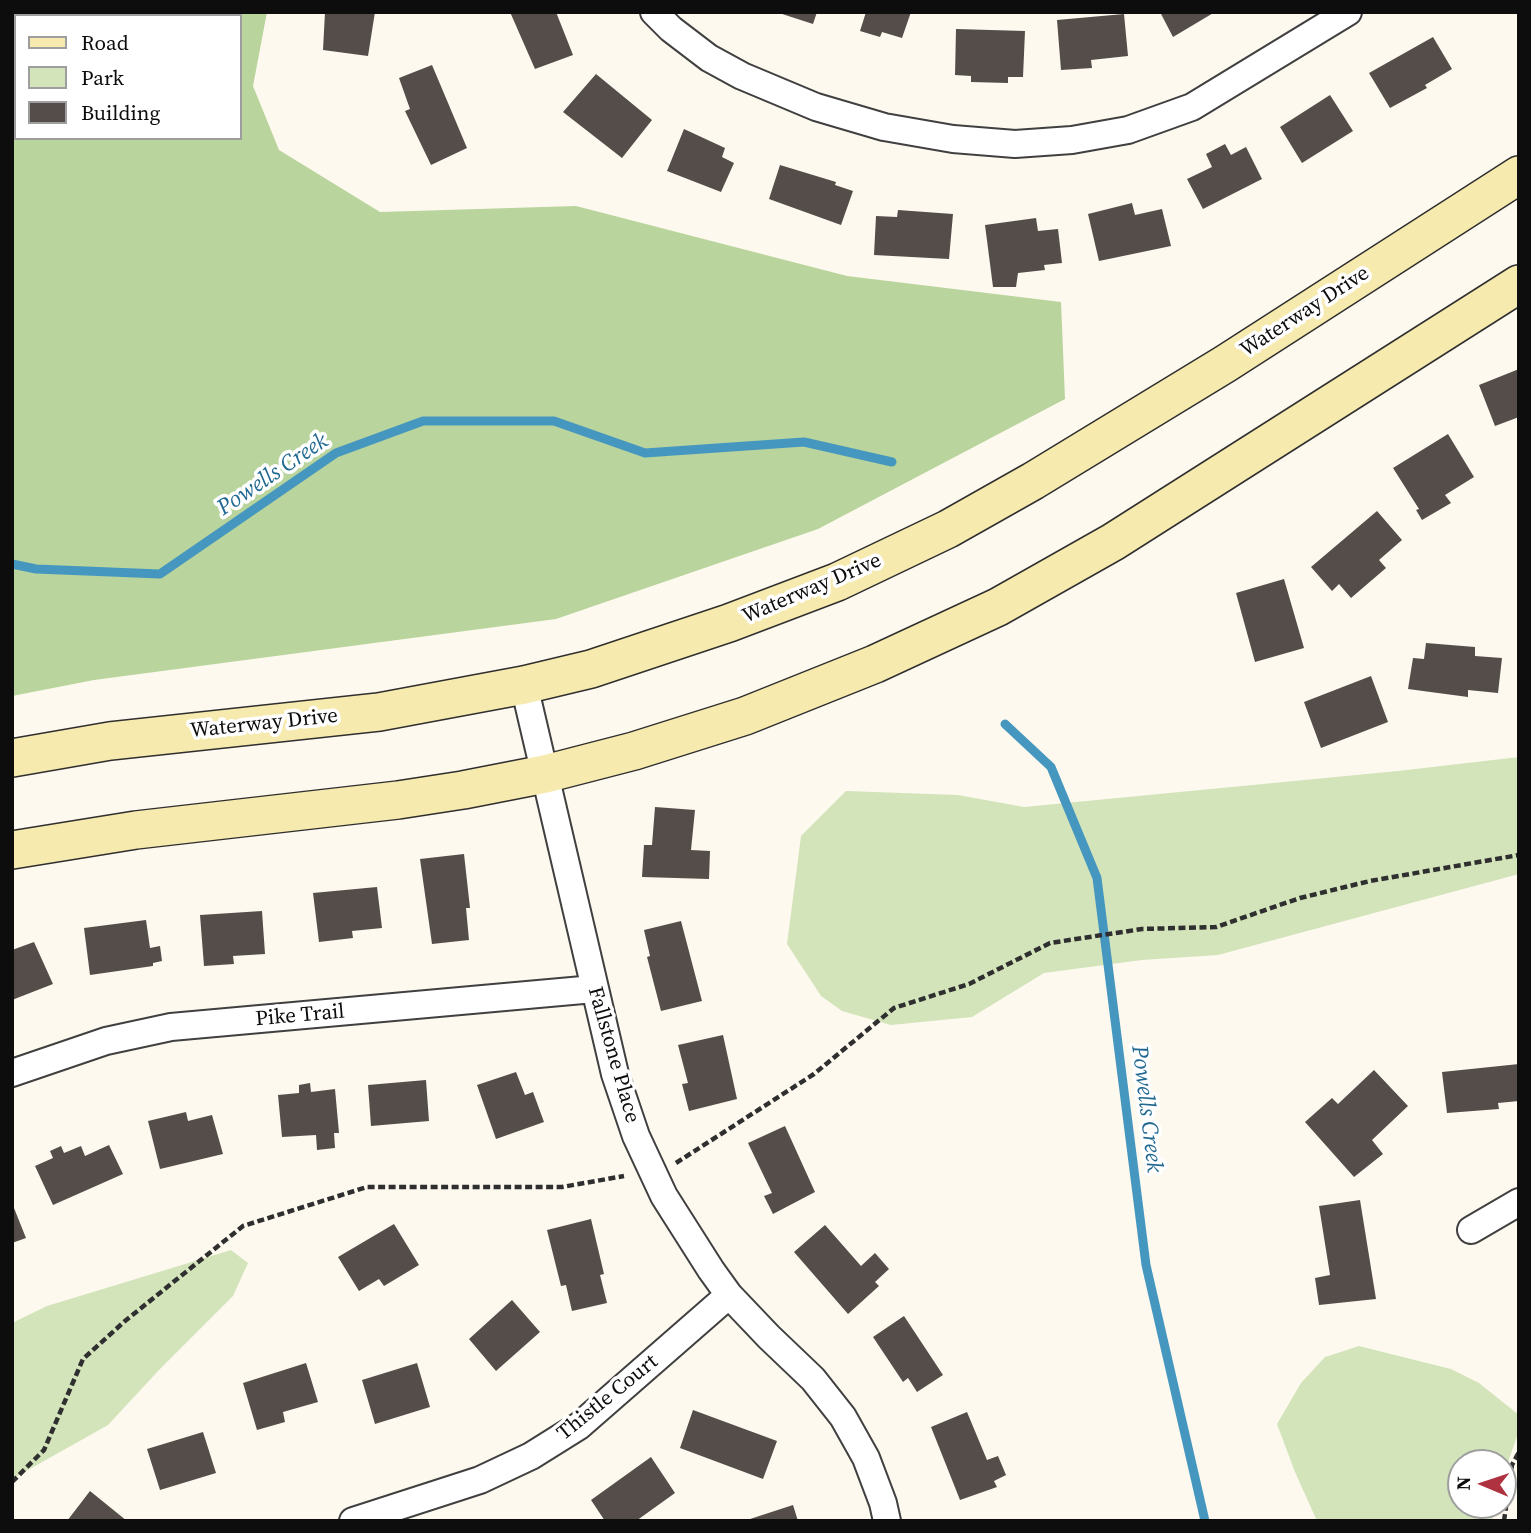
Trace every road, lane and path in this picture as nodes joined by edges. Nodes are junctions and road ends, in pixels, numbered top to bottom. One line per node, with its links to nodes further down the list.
1 (654, 12): 2 (street)
2 (1348, 12)
3 (1519, 175): 5 (main road, Waterway Drive)
4 (1519, 284): 7 (main road)
5 (524, 685): 6 (main road, Waterway Drive); 7 (street, Fallstone Place)
6 (12, 758)
7 (545, 774): 8 (main road); 10 (street, Fallstone Place)
8 (12, 850)
9 (1519, 855): 12 (path)
10 (594, 989): 11 (street, Pike Trail); 12 (street, Fallstone Place)
11 (12, 1073)
12 (652, 1170): 15 (street, Fallstone Place); 17 (path)
13 (1519, 1202): 14 (street)
14 (1471, 1230)
15 (729, 1295): 18 (street, Thistle Court); 19 (street, Fallstone Place)
16 (1519, 1452): 20 (path)
17 (12, 1482)
18 (353, 1521)
19 (887, 1521)
20 (1504, 1521)

